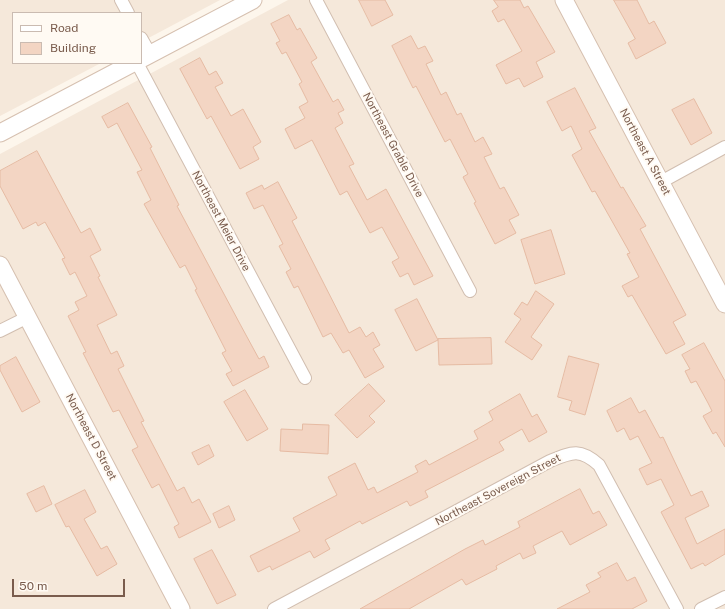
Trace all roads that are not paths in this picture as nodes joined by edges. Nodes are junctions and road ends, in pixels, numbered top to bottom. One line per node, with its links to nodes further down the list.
1 (121, 0): 5 (street)
2 (253, 0): 7 (street)
3 (316, 0): 13 (street, Northeast Grable Drive)
4 (564, 0): 11 (street, Northeast A Street)
5 (127, 12)
6 (142, 48): 7 (street, Northeast Meier Drive)
7 (143, 59): 17 (street, Northeast Meier Drive)
8 (131, 64): 9 (street)
9 (0, 133)
10 (725, 147): 11 (street)
11 (661, 182): 14 (street, Northeast A Street)
12 (0, 265): 15 (street, Northeast D Street)
13 (470, 290)
14 (725, 304)
15 (28, 317): 16 (street); 19 (street, Northeast D Street)
16 (0, 331)
17 (305, 378)
18 (725, 597): 22 (street)
19 (181, 609)
20 (274, 609): 21 (street, Northeast Sovereign Street)
21 (677, 609)
22 (701, 609)

